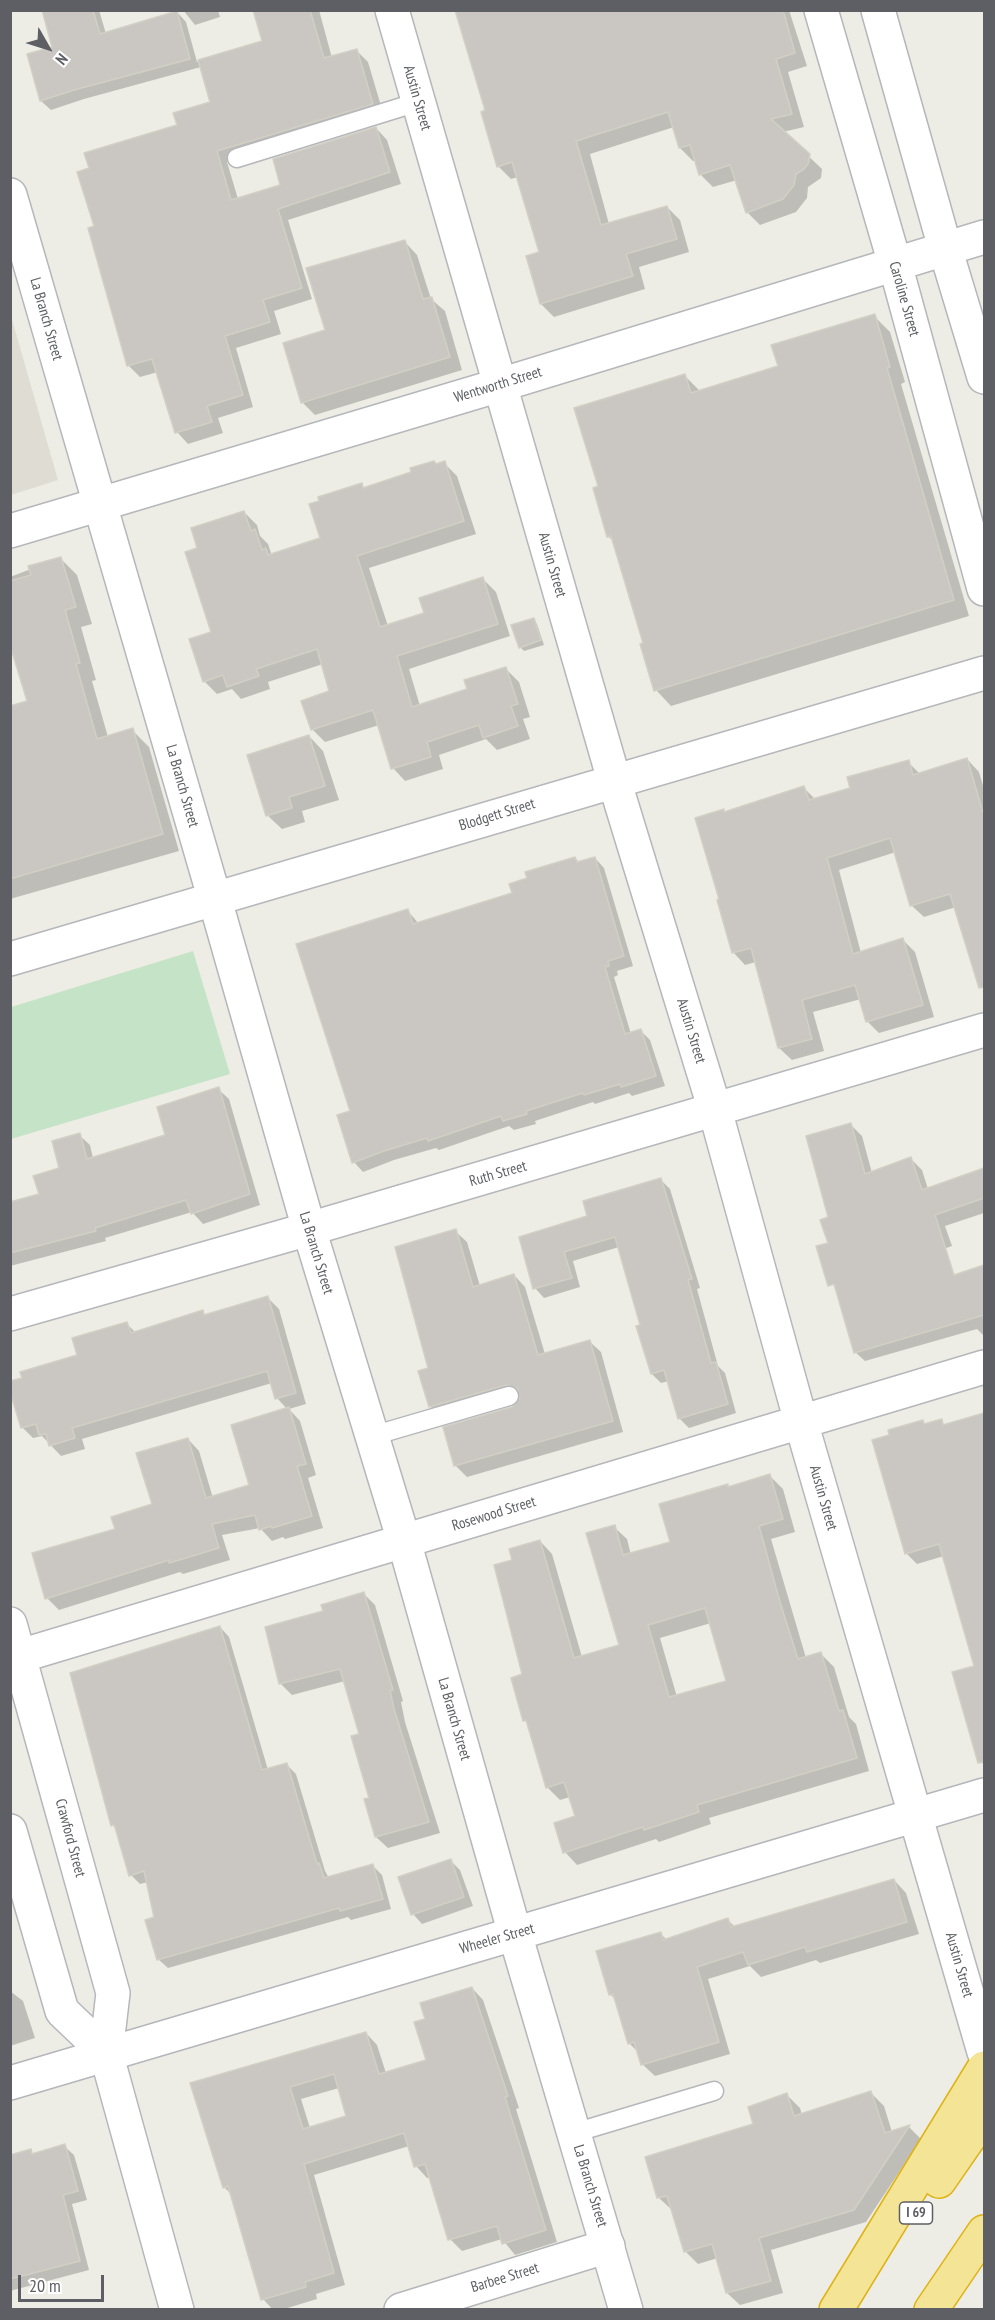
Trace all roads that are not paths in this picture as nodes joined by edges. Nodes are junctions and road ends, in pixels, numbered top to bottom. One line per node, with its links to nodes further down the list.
1 (392, 10): 4 (street, Austin Street)
2 (821, 10): 9 (street, Caroline Street)
3 (878, 10): 8 (street)
4 (418, 102): 5 (lane); 11 (street, Austin Street)
5 (237, 158)
6 (10, 195): 12 (street, La Branch Street)
7 (984, 237): 8 (street, Wentworth Street)
8 (945, 248): 9 (street, Wentworth Street); 10 (street)
9 (895, 264): 11 (street, Wentworth Street); 14 (street, Caroline Street)
10 (984, 376)
11 (500, 385): 12 (street, Wentworth Street); 16 (street, Austin Street)
12 (99, 504): 13 (street, Wentworth Street); 17 (street, La Branch Street)
13 (10, 531)
14 (984, 590)
15 (984, 673): 16 (street, Blodgett Street)
16 (614, 780): 17 (street, Blodgett Street); 20 (street, Austin Street)
17 (216, 900): 18 (street, Blodgett Street); 21 (street, La Branch Street)
18 (10, 959)
19 (984, 1030): 20 (street, Ruth Street)
20 (715, 1110): 21 (street, Ruth Street); 25 (street, Austin Street)
21 (309, 1229): 22 (street, Ruth Street); 26 (street, La Branch Street)
22 (10, 1314)
23 (984, 1367): 25 (street, Rosewood Street)
24 (509, 1396): 26 (lane)
25 (801, 1422): 27 (street, Rosewood Street); 31 (street, Austin Street)
26 (372, 1436): 27 (street, La Branch Street)
27 (404, 1541): 29 (street, Rosewood Street); 33 (street, La Branch Street)
28 (10, 1624): 29 (street, Crawford Street)
29 (15, 1663): 35 (street, Crawford Street)
30 (984, 1795): 31 (street, Wheeler Street)
31 (916, 1816): 33 (street, Wheeler Street); 34 (street, Austin Street)
32 (10, 1831): 35 (street)
33 (515, 1934): 35 (street, Wheeler Street); 40 (street, La Branch Street)
34 (984, 2052)
35 (106, 2054): 37 (street, Wheeler Street); 43 (street, Crawford Street)
36 (984, 2068): 46 (highway)
37 (10, 2083)
38 (714, 2091): 40 (lane)
39 (984, 2116): 47 (highway, I 69)
40 (574, 2133): 42 (street, La Branch Street)
41 (984, 2232): 48 (highway)
42 (608, 2247): 44 (street, Barbee Street); 45 (street, La Branch Street)
43 (177, 2310)
44 (401, 2310)
45 (626, 2310)
46 (836, 2310)
47 (848, 2310)
48 (931, 2310)

